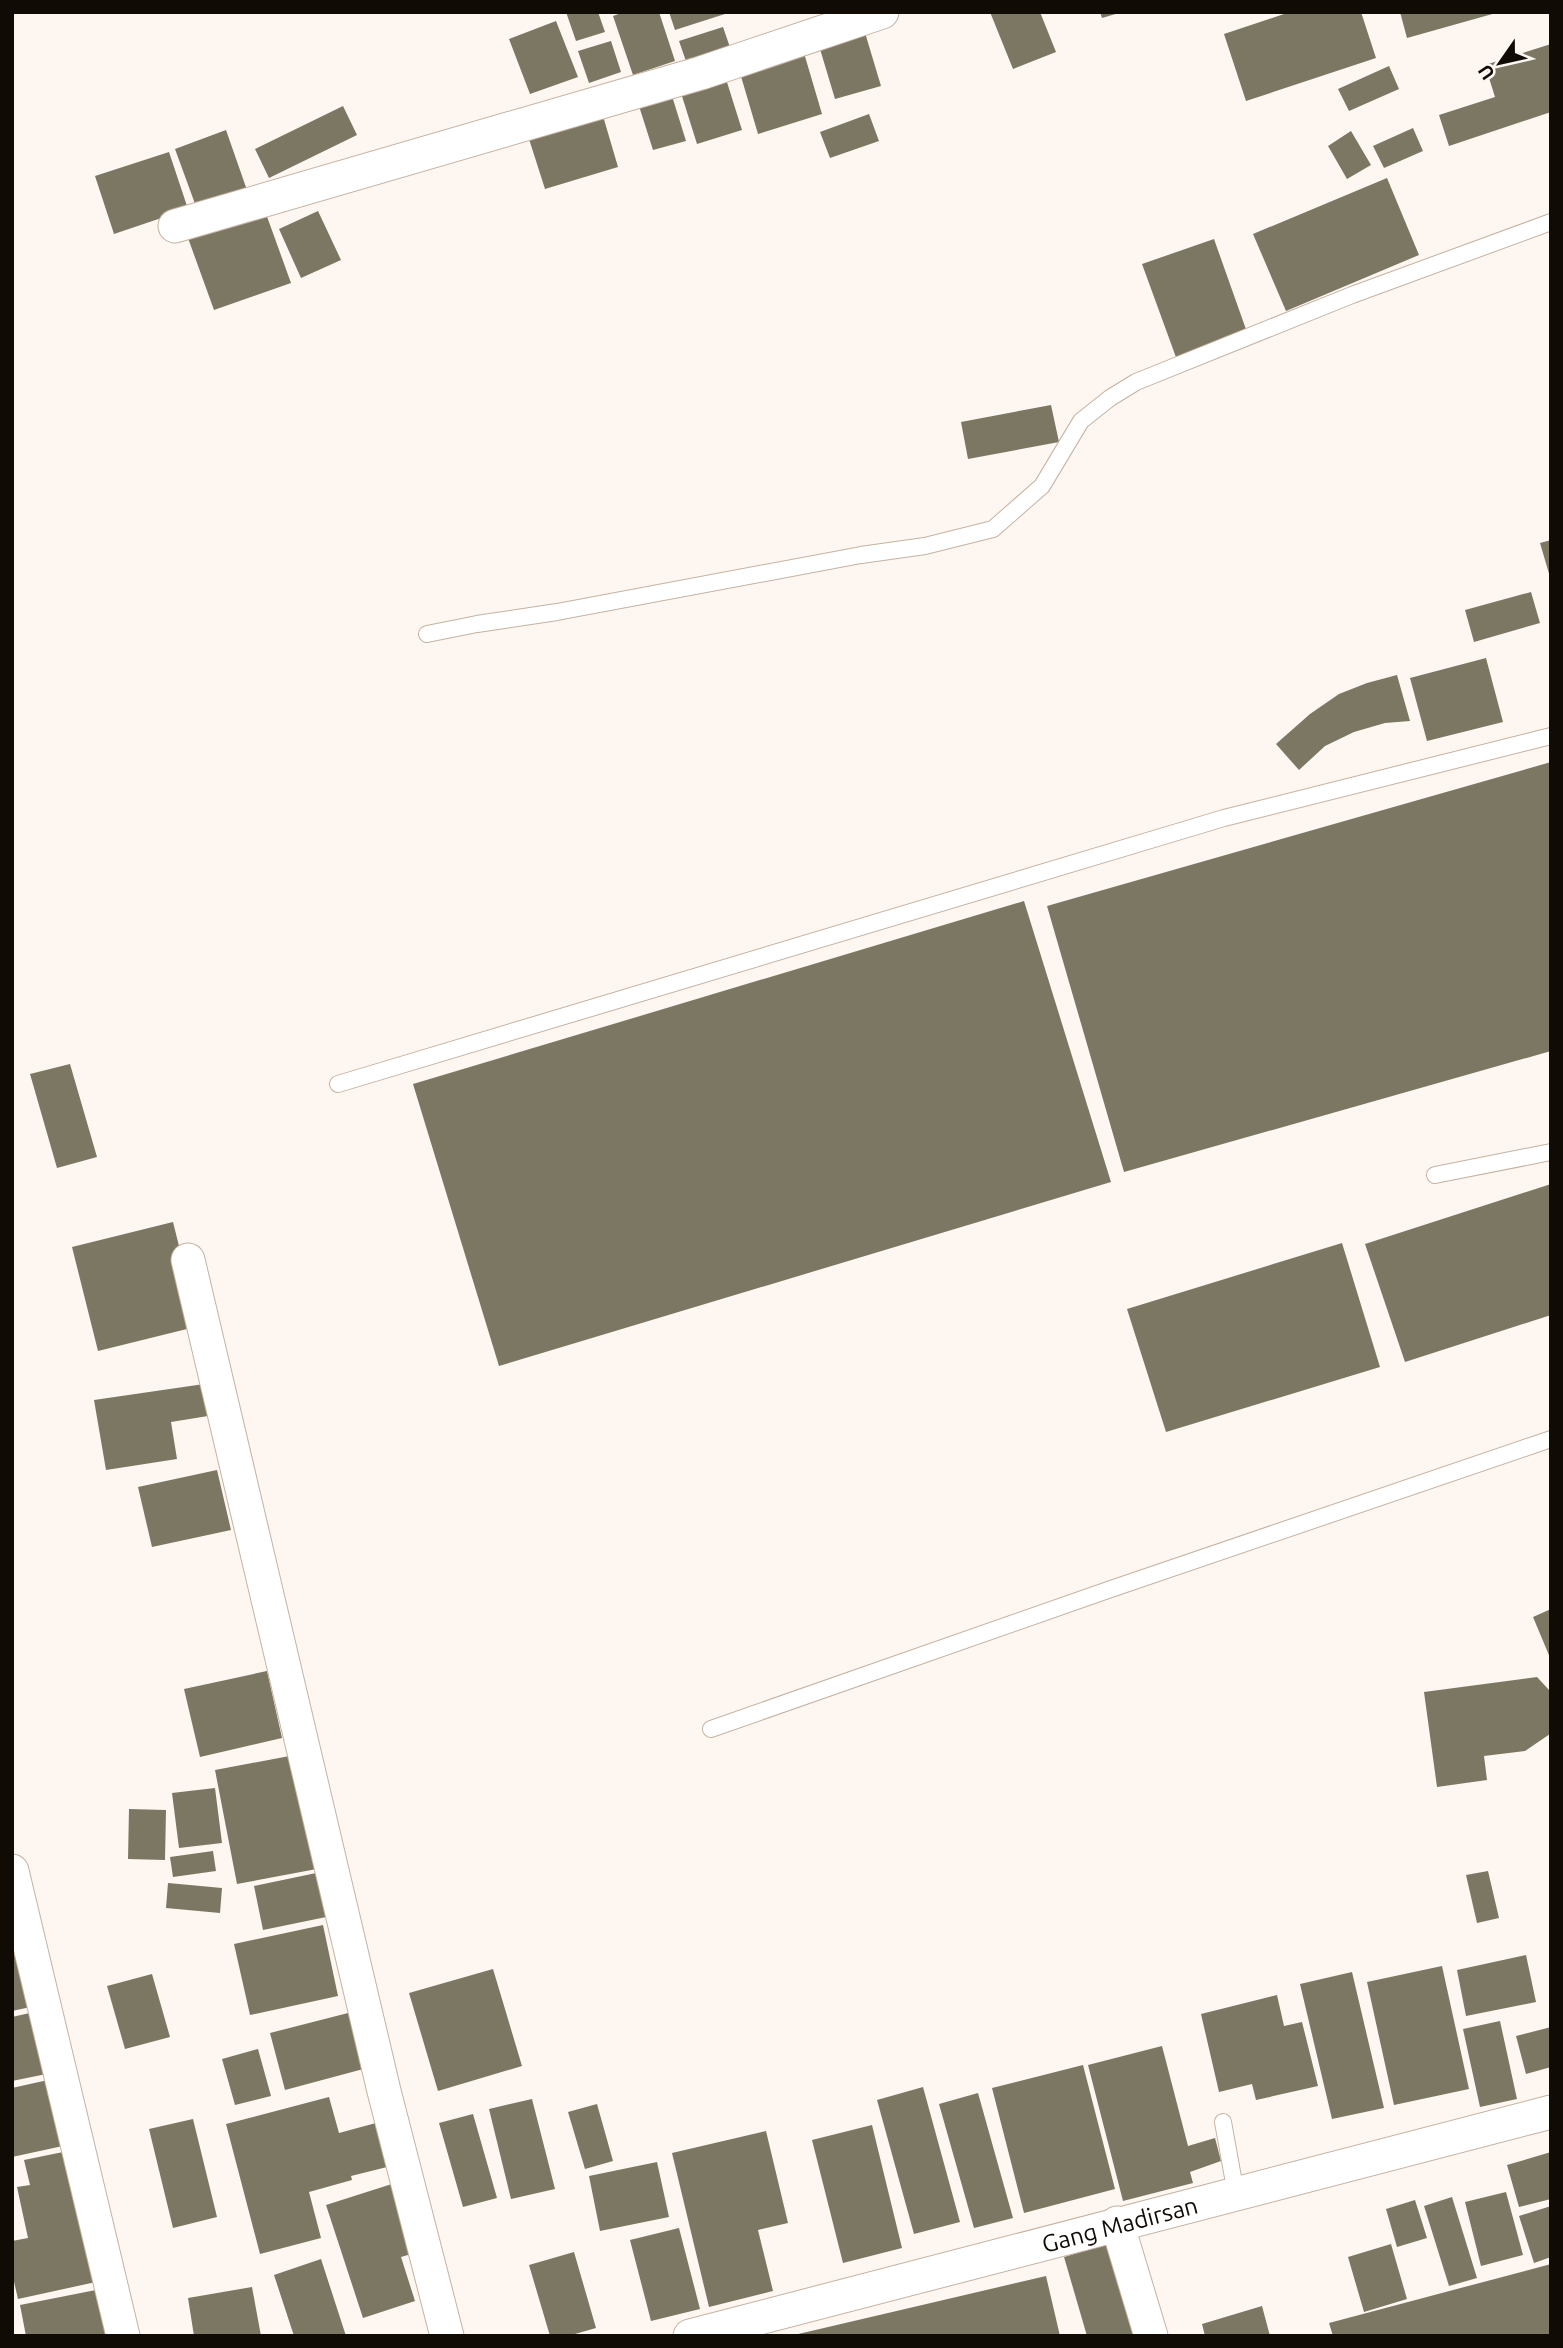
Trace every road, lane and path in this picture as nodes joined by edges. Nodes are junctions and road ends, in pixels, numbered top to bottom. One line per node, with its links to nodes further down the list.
1 (882, 12): 3 (street)
2 (1551, 222): 4 (lane)
3 (175, 226)
4 (426, 634)
5 (1551, 736): 6 (lane)
6 (338, 1084)
7 (1551, 1152): 8 (lane)
8 (1435, 1175)
9 (188, 1260): 19 (street)
10 (1551, 1439): 11 (lane)
11 (711, 1729)
12 (12, 1871): 18 (street)
13 (1551, 2112): 15 (street, Gang Madirsan)
14 (1223, 2122): 15 (lane)
15 (1236, 2194): 16 (street, Gang Madirsan)
16 (1117, 2223): 17 (street, Gang Madirsan); 20 (street)
17 (711, 2333)
18 (123, 2336)
19 (447, 2336)
20 (1151, 2336)

